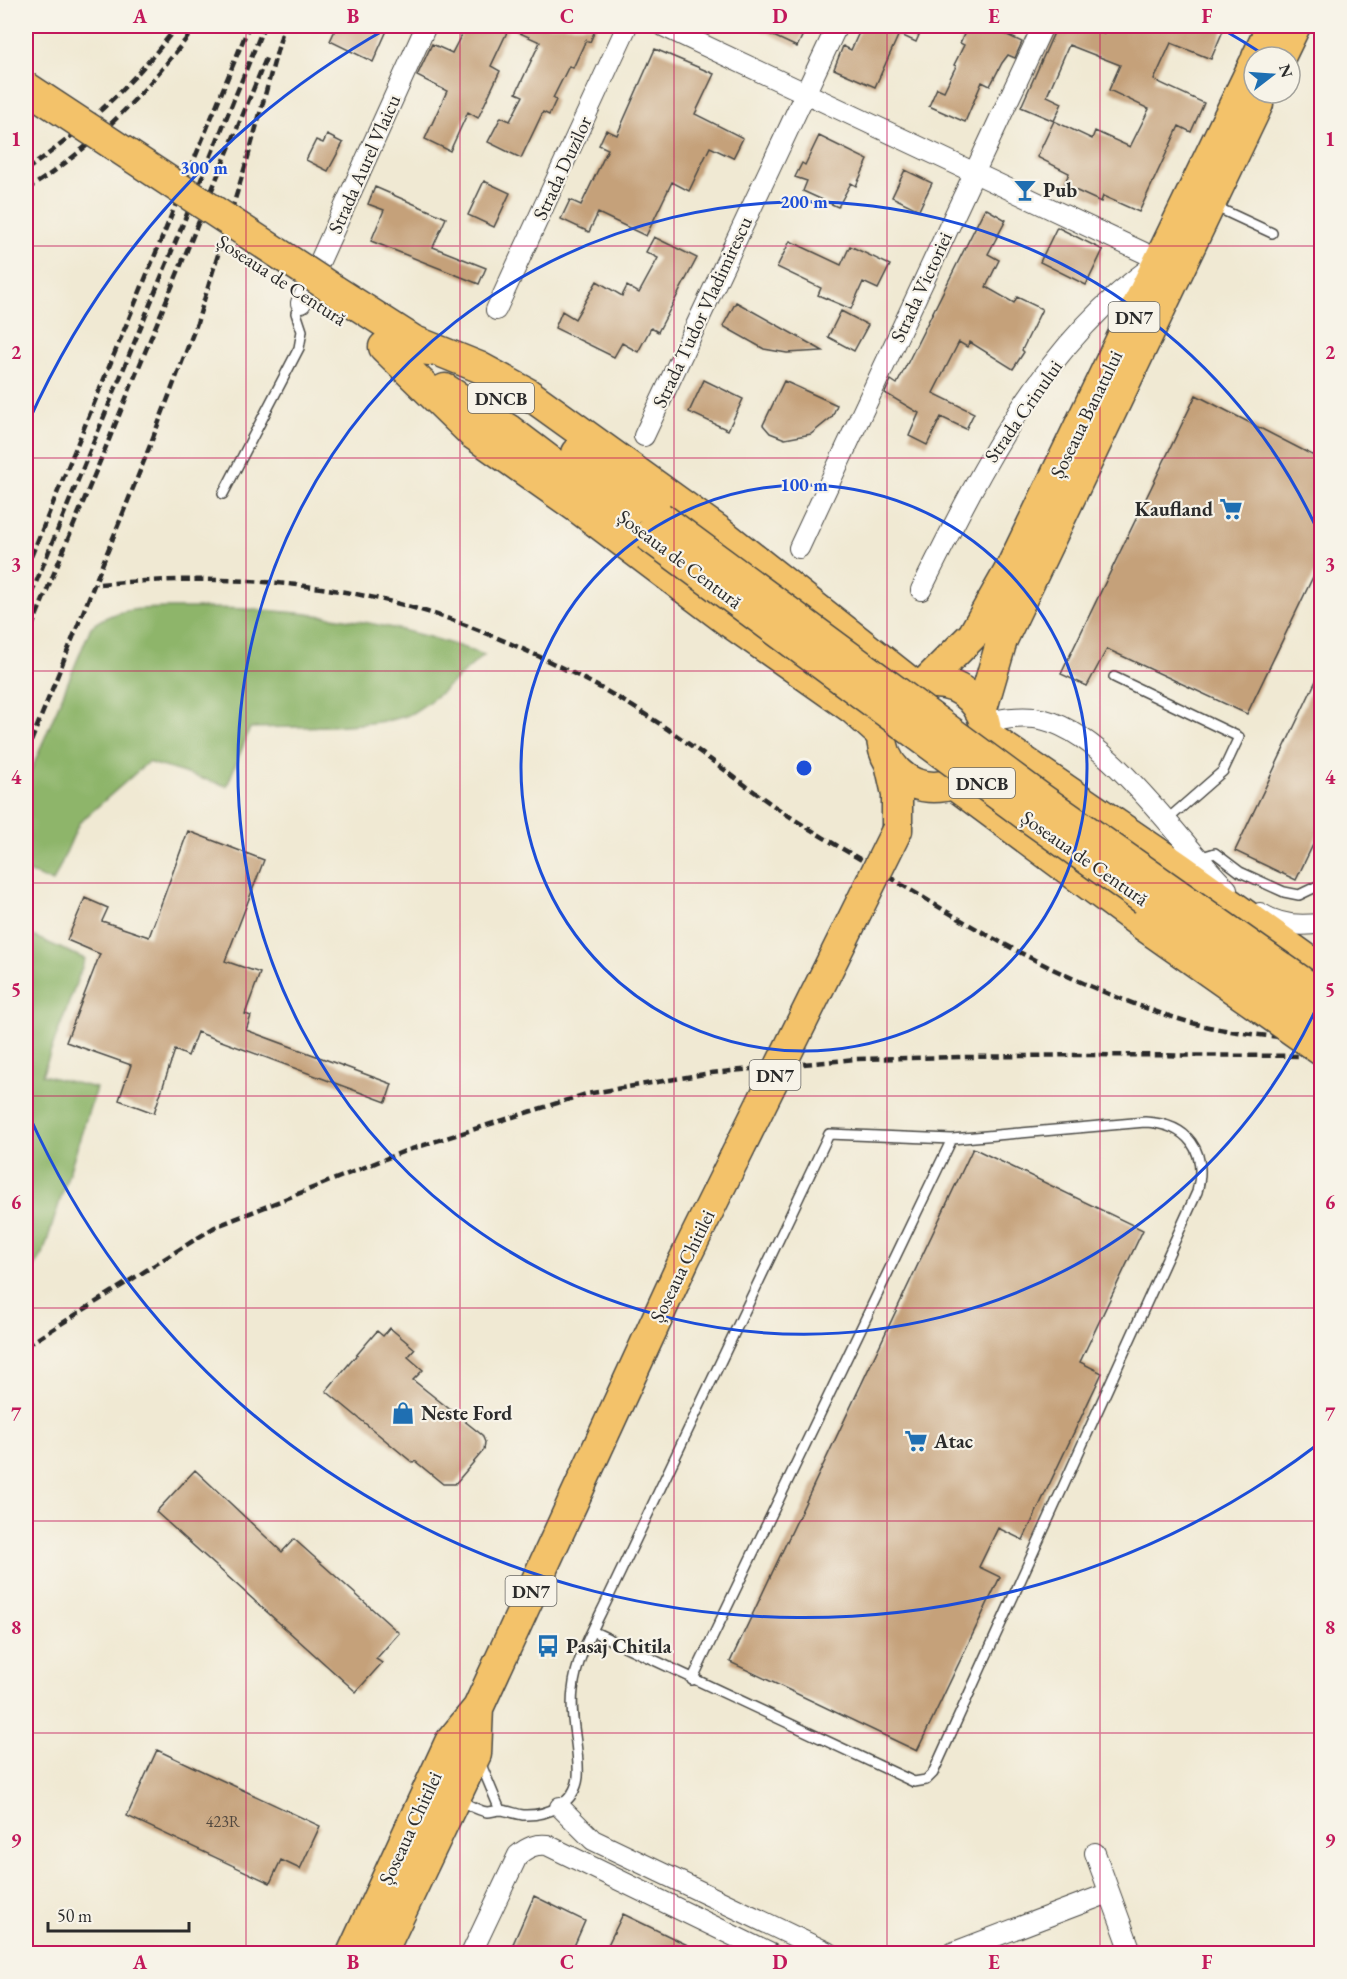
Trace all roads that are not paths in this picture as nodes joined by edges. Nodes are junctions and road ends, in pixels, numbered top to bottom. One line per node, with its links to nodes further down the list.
1 (426, 26): 19 (street, Strada Aurel Vlaicu)
2 (627, 26): 20 (street, Strada Duzilor)
3 (663, 26): 11 (street)
4 (837, 26): 11 (street, Strada Tudor Vladimirescu)
5 (1043, 26): 15 (street, Strada Victoriei)
6 (1272, 26): 8 (main road)
7 (1295, 26): 9 (main road)
8 (1263, 45)
9 (1286, 45)
10 (26, 87): 19 (main road, Șoseaua de Centură / DNCB, bridge)
11 (806, 93): 15 (street); 22 (street, Strada Tudor Vladimirescu)
12 (1242, 93): 18 (main road, Șoseaua Banatului / DN7)
13 (1257, 105): 16 (main road, Șoseaua Banatului / DN7)
14 (26, 110): 19 (main road, Șoseaua de Centură / DNCB)
15 (975, 172): 18 (street); 25 (street, Strada Victoriei)
16 (1211, 204): 17 (lane); 18 (main road, Șoseaua Banatului / DN7)
17 (1272, 233)
18 (1171, 265): 26 (street, Strada Crinului); 28 (main road, Șoseaua Banatului / DN7); 29 (main road, Șoseaua Banatului / DN7)
19 (319, 299): 21 (main road, Șoseaua de Centură / DNCB); 23 (lane)
20 (496, 310)
21 (398, 344): 24 (main road, Șoseaua de Centură / DNCB); 28 (main road); 30 (main road)
22 (644, 436)
23 (223, 494)
24 (653, 526): 39 (main road, Șoseaua de Centură / DNCB, bridge); 40 (main road, Șoseaua de Centură / DNCB, bridge)
25 (799, 548)
26 (921, 590)
27 (1114, 677): 33 (lane)
28 (920, 684): 29 (main road); 30 (main road, DN7)
29 (984, 723): 32 (main road, DN7); 33 (street); 35 (main road)
30 (882, 735): 31 (main road, DN7)
31 (890, 763): 32 (main road); 34 (main road, Șoseaua Chitilei / DN7)
32 (945, 785): 34 (main road, Șoseaua Chitilei / DN7); 41 (main road, bridge)
33 (1168, 819): 35 (street)
34 (897, 831): 45 (main road, Șoseaua Chitilei / DN7, bridge)
35 (1189, 863): 36 (lane); 37 (street); 38 (main road)
36 (1322, 884)
37 (1322, 923)
38 (1322, 970)
39 (1322, 996)
40 (1322, 1026)
41 (1322, 1051)
42 (952, 1138): 43 (lane); 44 (lane); 44 (lane)
43 (592, 1631): 44 (lane); 48 (lane)
44 (692, 1680)
45 (478, 1708): 46 (main road, Șoseaua Chitilei / DN7); 47 (main road, Șoseaua Chitilei / DN7)
46 (476, 1754): 47 (main road, Șoseaua Chitilei / DN7); 49 (lane)
47 (442, 1792): 49 (lane); 52 (main road, Șoseaua Chitilei / DN7); 53 (main road, Șoseaua Chitilei / DN7)
48 (560, 1807): 49 (lane); 56 (street)
49 (500, 1810)
50 (1095, 1853): 51 (street)
51 (1109, 1893): 57 (street); 58 (street)
52 (352, 1953)
53 (381, 1953)
54 (471, 1953): 55 (street)
55 (771, 1953)
56 (831, 1953)
57 (949, 1953)
58 (1132, 1953)

